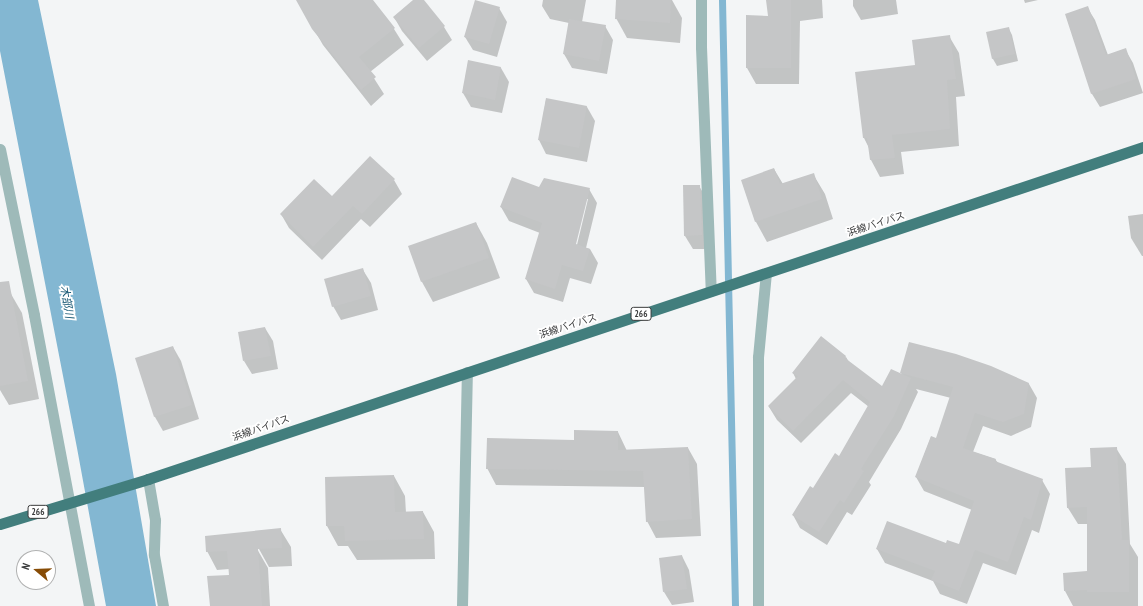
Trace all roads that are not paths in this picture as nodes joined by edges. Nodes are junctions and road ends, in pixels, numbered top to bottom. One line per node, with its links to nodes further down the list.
1 (700, 0): 5 (street)
2 (1143, 147): 4 (highway, 浜線バイパス / 266)
3 (0, 149): 8 (street)
4 (766, 273): 5 (highway, 浜線バイパス / 266); 13 (street)
5 (711, 291): 6 (highway, 浜線バイパス / 266)
6 (467, 372): 7 (highway, 浜線バイパス / 266); 12 (street)
7 (144, 480): 8 (highway, 浜線バイパス / 266); 11 (street)
8 (72, 501): 9 (highway, 浜線バイパス / 266); 10 (street)
9 (0, 524)
10 (89, 606)
11 (163, 606)
12 (462, 606)
13 (758, 606)

